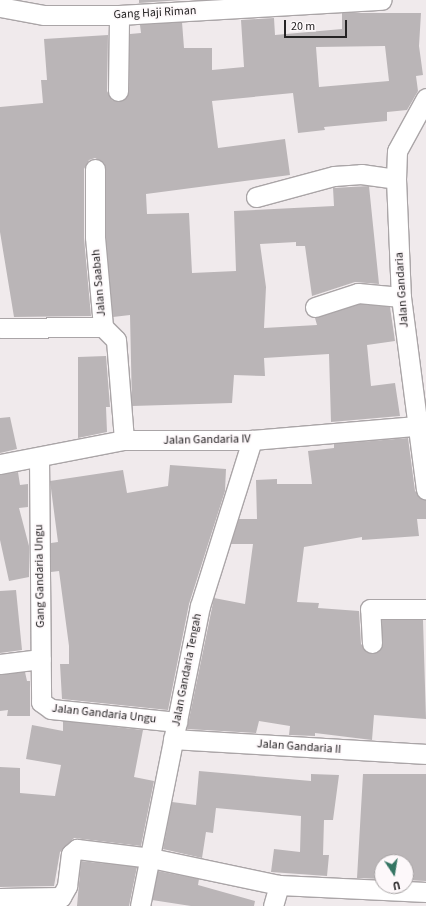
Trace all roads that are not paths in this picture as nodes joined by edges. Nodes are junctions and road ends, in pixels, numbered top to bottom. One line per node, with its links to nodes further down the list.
1 (382, 0): 3 (street, Gang Haji Riman)
2 (0, 7): 3 (street, Gang Haji Riman)
3 (119, 15): 4 (street)
4 (118, 91)
5 (426, 98): 7 (street, Jalan Gandaria)
6 (95, 169): 12 (street, Jalan Saabah)
7 (396, 179): 8 (street); 9 (street, Jalan Gandaria)
8 (256, 197)
9 (401, 297): 10 (street); 13 (street, Jalan Gandaria)
10 (315, 307)
11 (0, 328): 12 (street)
12 (103, 328): 14 (street, Jalan Saabah)
13 (416, 426): 15 (street, Jalan Gandaria IV); 18 (street, Jalan Gandaria)
14 (124, 440): 15 (street, Jalan Gandaria IV); 16 (street, Jalan Gandaria IV)
15 (252, 440): 24 (street, Jalan Gandaria Tengah)
16 (38, 457): 17 (street, Jalan Gandaria IV); 21 (street, Gang Gandaria Ungu)
17 (0, 464)
18 (426, 489)
19 (426, 609): 20 (street)
20 (372, 643)
21 (40, 659): 22 (street); 23 (street, Gang Gandaria Ungu)
22 (0, 664)
23 (40, 695): 24 (street, Jalan Gandaria Ungu)
24 (175, 731): 25 (street, Jalan Gandaria II); 26 (street, Jalan Gandaria Tengah)
25 (426, 754)
26 (151, 858): 27 (street); 29 (street); 30 (street, Jalan Gandaria Tengah)
27 (279, 885): 28 (street); 31 (street)
28 (426, 892)
29 (0, 898)
30 (140, 906)
31 (273, 906)

